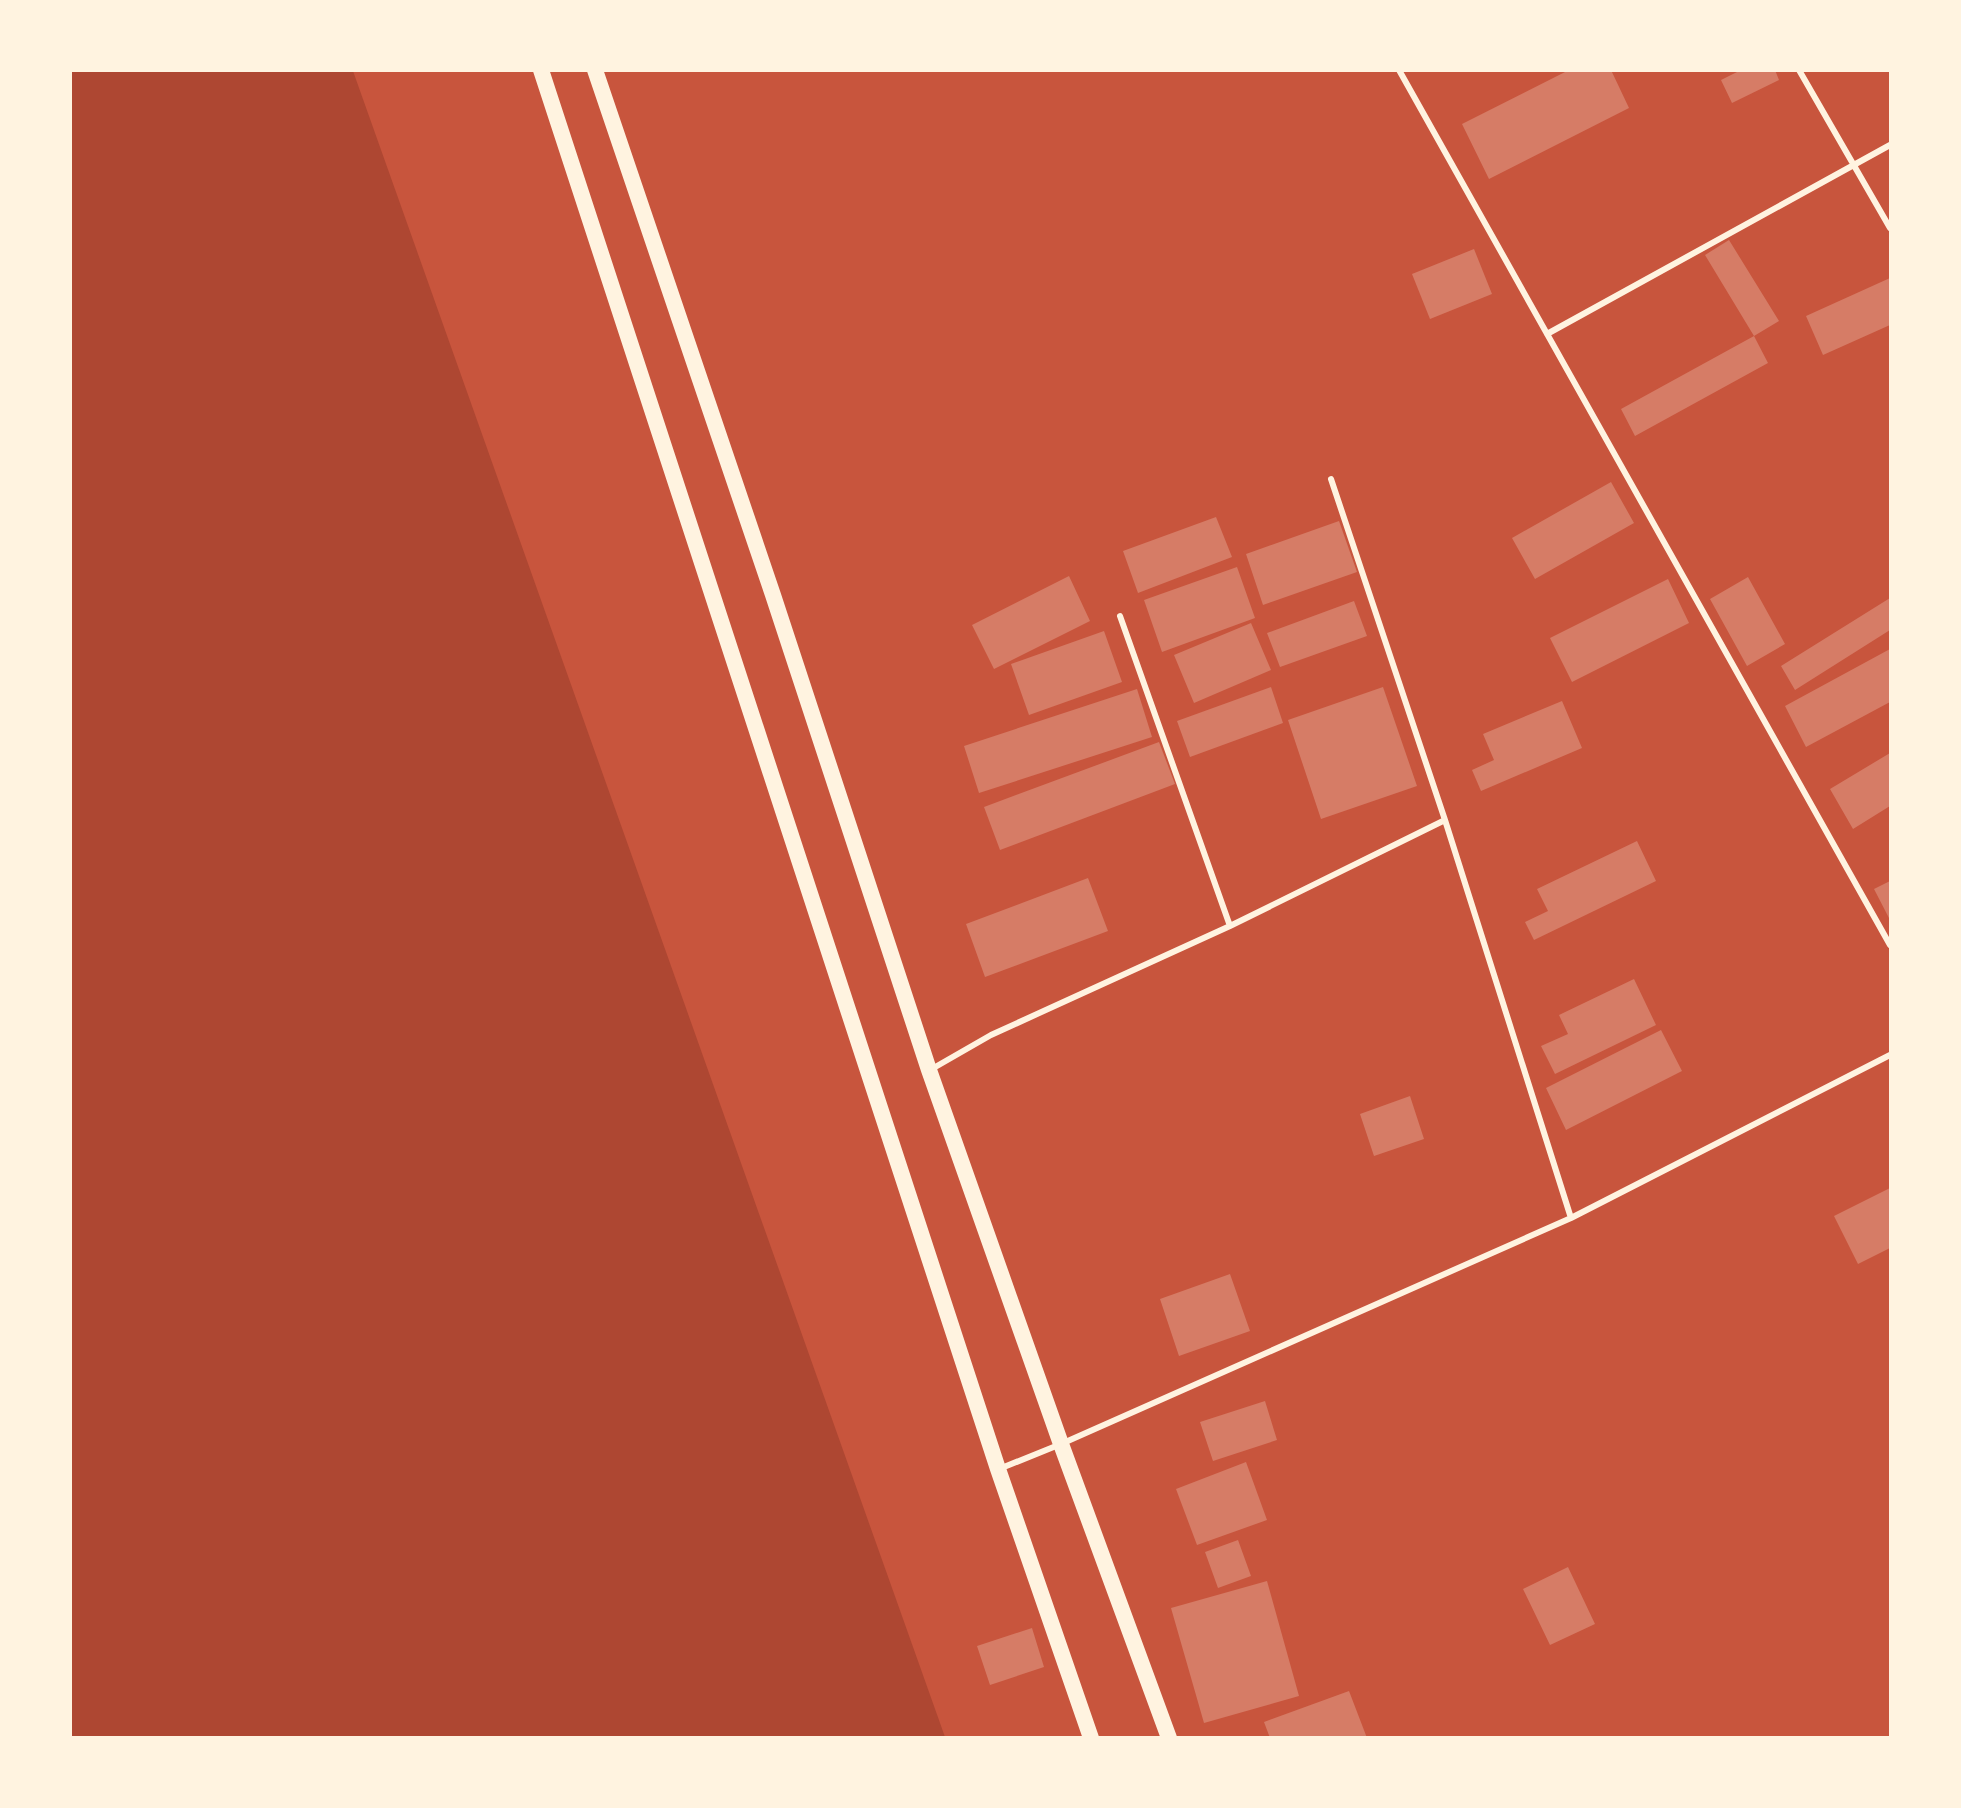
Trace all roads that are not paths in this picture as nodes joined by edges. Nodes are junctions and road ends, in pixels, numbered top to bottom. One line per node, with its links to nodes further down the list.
1 (542, 70): 18 (highway)
2 (595, 70): 15 (highway)
3 (1399, 70): 8 (street)
4 (1799, 70): 6 (street)
5 (1890, 145): 6 (street)
6 (1854, 165): 7 (street); 8 (street)
7 (1890, 228)
8 (1547, 334): 13 (street)
9 (1331, 479): 11 (street)
10 (1120, 616): 12 (street)
11 (1445, 820): 12 (street); 16 (street)
12 (1230, 926): 15 (street)
13 (1890, 945)
14 (1890, 1055): 16 (street)
15 (929, 1070): 17 (highway)
16 (1571, 1218): 17 (street)
17 (1062, 1444): 18 (street); 20 (highway)
18 (998, 1469): 19 (highway)
19 (1091, 1737)
20 (1169, 1737)

